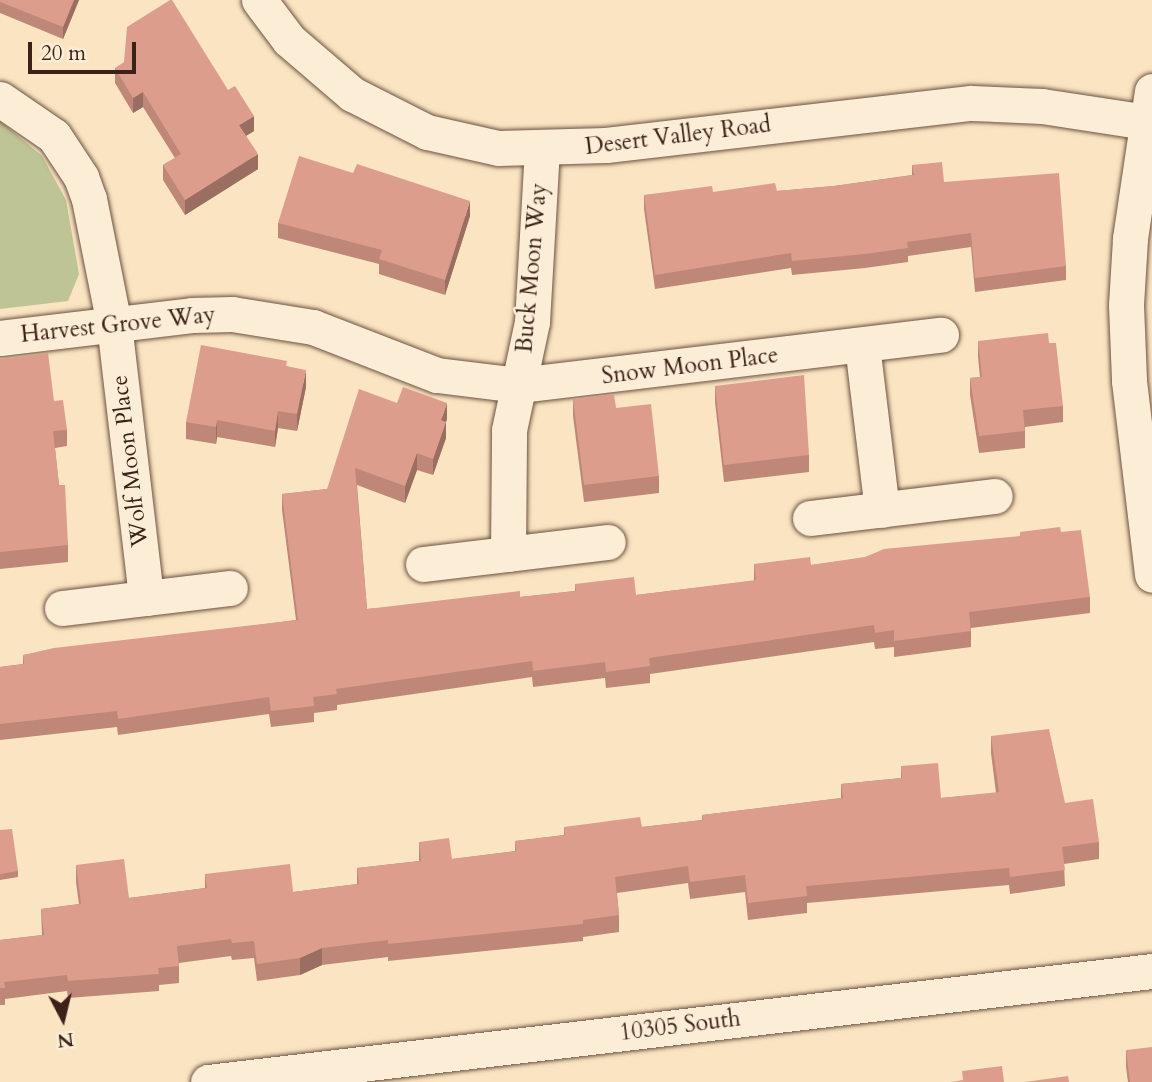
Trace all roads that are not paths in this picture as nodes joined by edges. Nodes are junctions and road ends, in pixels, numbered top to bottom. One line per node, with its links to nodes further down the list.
1 (259, 0): 4 (street, Desert Valley Road)
2 (0, 99): 5 (street, Wolf Moon Place)
3 (1149, 107): 4 (street, Desert Valley Road); 16 (street)
4 (542, 150): 9 (street, Buck Moon Way)
5 (114, 324): 7 (street, Harvest Grove Way); 9 (street, Harvest Grove Way); 18 (street, Wolf Moon Place)
6 (941, 335): 8 (street, Snow Moon Place)
7 (0, 338)
8 (862, 345): 9 (street, Snow Moon Place); 11 (street)
9 (519, 386): 14 (street, Buck Moon Way)
10 (995, 496): 11 (street)
11 (881, 510): 12 (street)
12 (810, 518)
13 (608, 542): 14 (street)
14 (508, 554): 15 (street)
15 (423, 564)
16 (1152, 575)
17 (230, 588): 18 (street)
18 (146, 598): 19 (street)
19 (62, 608)
20 (1152, 971): 21 (street, 10305 South)
21 (208, 1082)

